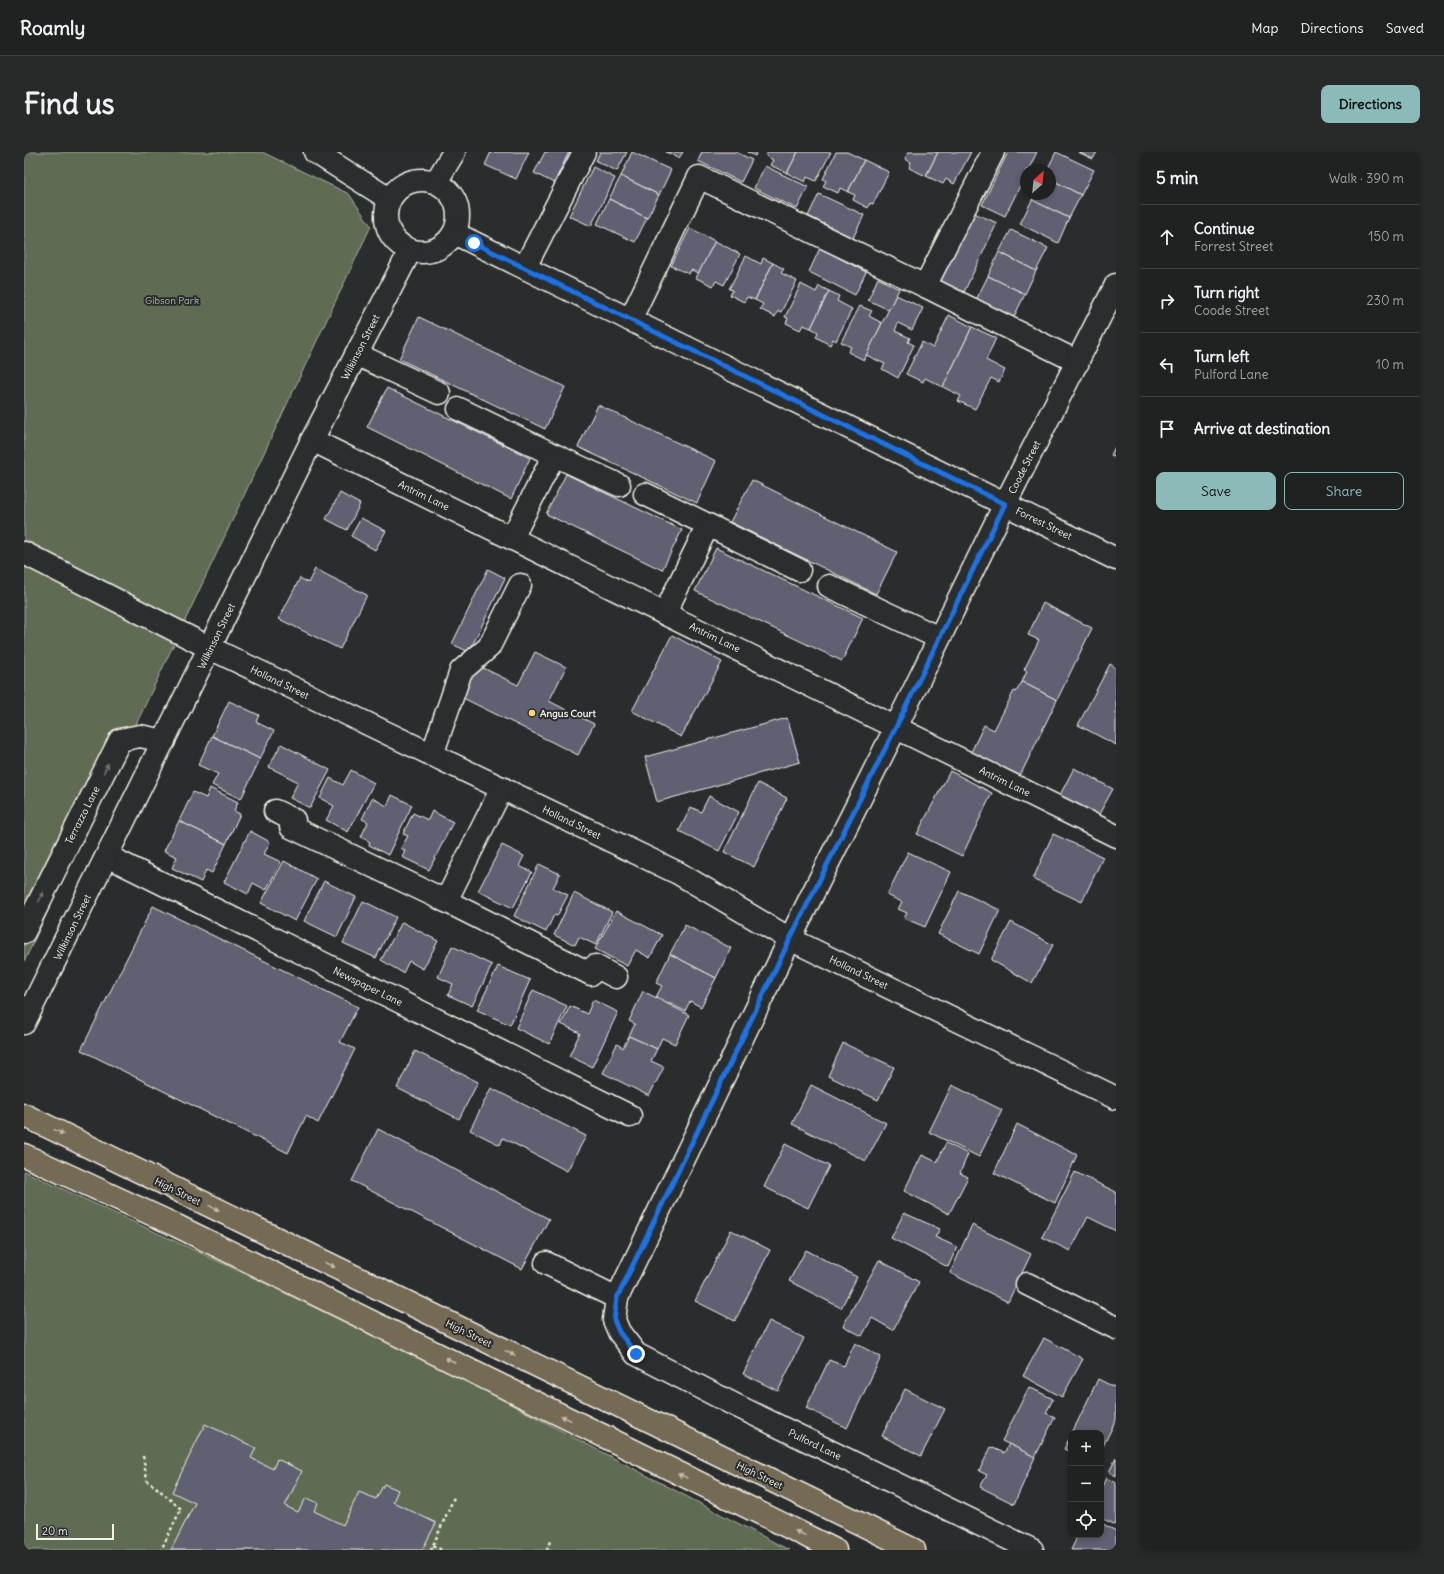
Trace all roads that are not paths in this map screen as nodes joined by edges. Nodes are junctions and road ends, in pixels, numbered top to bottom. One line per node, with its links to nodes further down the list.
1 (315, 152): 6 (street)
2 (454, 152): 5 (street)
3 (584, 152): 9 (street)
4 (993, 152): 11 (street)
5 (436, 182): 6 (street); 7 (street)
6 (389, 199): 8 (street)
7 (454, 233): 8 (street); 9 (street, Forrest Street)
8 (410, 251): 13 (street, Wilkinson Street)
9 (526, 267): 12 (street, Forrest Street)
10 (1116, 285): 14 (street, Coode Street)
11 (925, 286): 12 (street); 14 (street)
12 (630, 320): 21 (street, Forrest Street)
13 (356, 354): 15 (street); 17 (street, Wilkinson Street)
14 (1078, 362): 21 (street, Coode Street)
15 (439, 394)
16 (459, 409): 18 (street)
17 (312, 440): 23 (street, Antrim Lane); 31 (street, Wilkinson Street)
18 (554, 455): 19 (street); 23 (street)
19 (619, 485)
20 (645, 494): 22 (street)
21 (1005, 504): 25 (street, Forrest Street); 30 (street, Coode Street)
22 (708, 525): 26 (street); 29 (street)
23 (512, 538): 29 (street, Antrim Lane)
24 (24, 553): 31 (street, Holland Street)
25 (1116, 559)
26 (799, 570)
27 (520, 585): 34 (street)
28 (829, 586): 30 (street)
29 (665, 613): 32 (street, Antrim Lane)
30 (939, 638): 32 (street, Coode Street)
31 (210, 648): 33 (street, Wilkinson Street); 34 (street, Holland Street)
32 (896, 727): 37 (street, Antrim Lane); 41 (street, Coode Street)
33 (164, 741): 38 (street, Wilkinson Street); 40 (street, Terrazzo Lane, one-way to 33)
34 (432, 755): 35 (street, Holland Street)
35 (502, 788): 39 (street); 41 (street, Holland Street)
36 (275, 811): 39 (street)
37 (1116, 836)
38 (107, 856): 43 (street, Wilkinson Street); 46 (street, Newspaper Lane)
39 (446, 901): 42 (street)
40 (24, 932)
41 (790, 939): 44 (street, Holland Street); 50 (street, Coode Street)
42 (616, 977)
43 (24, 1023)
44 (1116, 1098)
45 (24, 1115): 54 (highway, High Street, one-way to 54)
46 (630, 1116)
47 (24, 1155): 53 (highway, one-way to 47)
48 (546, 1263): 50 (street)
49 (1027, 1284): 52 (street)
50 (617, 1298): 51 (street, Coode Street)
51 (614, 1320): 55 (street, Pulford Lane)
52 (1116, 1328)
53 (835, 1550)
54 (914, 1550)
55 (1032, 1550)

